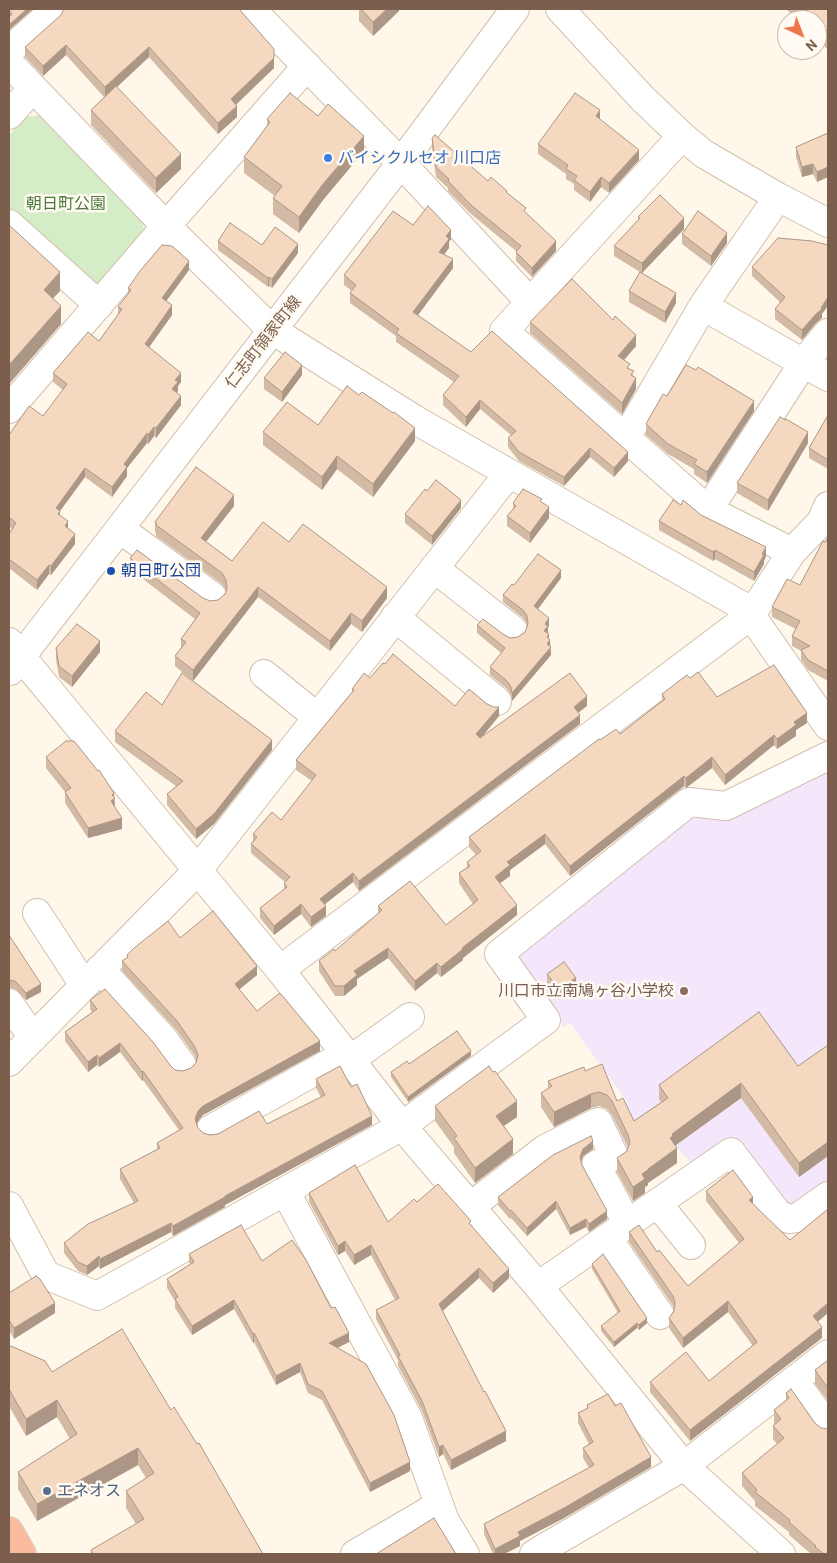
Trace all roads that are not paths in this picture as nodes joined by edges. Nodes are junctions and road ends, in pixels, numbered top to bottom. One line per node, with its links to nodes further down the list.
1 (251, 9): 7 (street)
2 (515, 9): 11 (street, 仁志町領家町線)
3 (560, 9): 10 (street)
4 (50, 14): 5 (street)
5 (9, 52)
6 (9, 63): 8 (street)
7 (307, 66): 11 (street); 15 (street)
8 (33, 88): 9 (street); 15 (street)
9 (9, 115)
10 (682, 136): 12 (street); 16 (street)
11 (401, 163): 16 (street); 19 (street, 仁志町領家町線)
12 (778, 197): 13 (street); 18 (street)
13 (828, 223)
14 (9, 224): 17 (street)
15 (166, 226): 17 (street); 19 (street)
16 (532, 303): 24 (street)
17 (99, 305): 23 (street)
18 (703, 306): 21 (street); 24 (street)
19 (272, 330): 25 (street); 28 (street, 仁志町領家町線)
20 (828, 333): 21 (street)
21 (804, 362): 22 (street); 26 (street)
22 (828, 376)
23 (9, 409)
24 (625, 439): 26 (street)
25 (509, 473): 30 (street); 32 (street)
26 (708, 510): 29 (street)
27 (826, 518): 29 (street)
28 (120, 529): 31 (street); 35 (street, 仁志町領家町線)
29 (792, 552): 32 (street)
30 (434, 568): 33 (street); 34 (street)
31 (212, 596)
32 (751, 615): 39 (street); 43 (street)
33 (396, 617): 37 (street); 38 (street)
34 (513, 630)
35 (13, 657): 41 (street)
36 (264, 674): 38 (street)
37 (497, 701)
38 (318, 717): 41 (street)
39 (828, 724)
40 (828, 756): 51 (street)
41 (197, 871): 43 (street); 44 (street)
42 (37, 913): 44 (street)
43 (280, 970): 48 (street)
44 (92, 977): 47 (street); 50 (street)
45 (9, 1003): 47 (street)
46 (410, 1017): 48 (street)
47 (33, 1038): 49 (street)
48 (348, 1057): 51 (street); 52 (street)
49 (9, 1062)
50 (182, 1065)
51 (402, 1126): 53 (street); 57 (street)
52 (211, 1129)
53 (285, 1191): 56 (street); 66 (street)
54 (828, 1196): 55 (street)
55 (658, 1204): 58 (street); 59 (street)
56 (9, 1206)
57 (471, 1206): 58 (street); 60 (street)
58 (618, 1232): 60 (street); 61 (street)
59 (691, 1245)
60 (538, 1286): 65 (street)
61 (660, 1315)
62 (828, 1354): 63 (street)
63 (794, 1381): 64 (street); 65 (street)
64 (828, 1427)
65 (684, 1466): 71 (street); 72 (street)
66 (439, 1505): 69 (street); 70 (street)
67 (9, 1531): 68 (highway)
68 (22, 1554)
69 (355, 1554)
70 (465, 1554)
71 (534, 1554)
72 (781, 1554)

